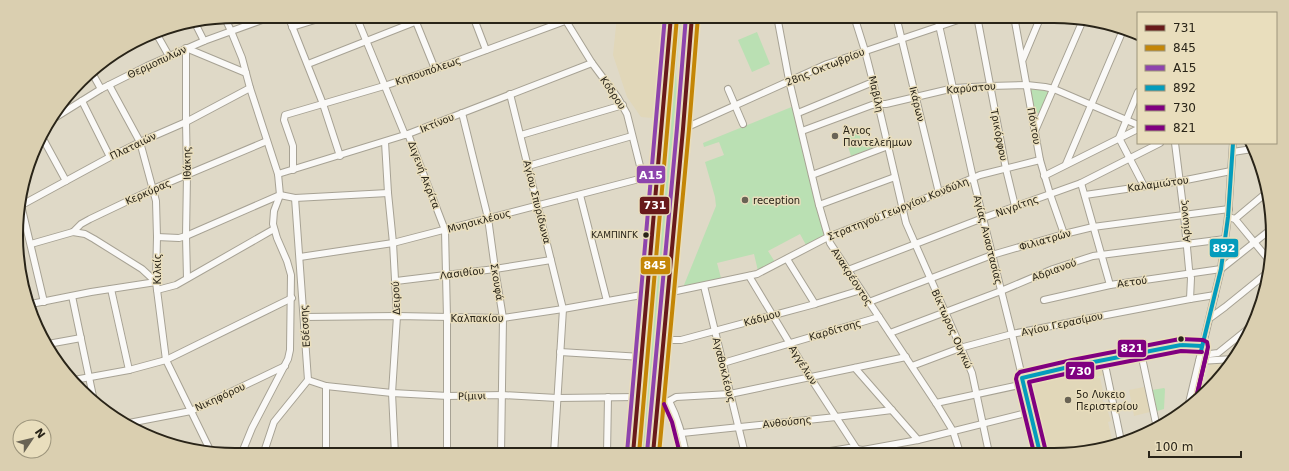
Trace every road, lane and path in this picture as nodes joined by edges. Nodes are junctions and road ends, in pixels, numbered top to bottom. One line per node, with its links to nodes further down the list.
1 (227, 23): 25 (street, Εδέσσης)
2 (253, 23): 25 (street, Θερμοπυλών)
3 (291, 23): 24 (street)
4 (305, 23): 24 (street)
5 (359, 23): 30 (street, Διγενή Ακρίτα)
6 (413, 23): 30 (street)
7 (415, 23): 38 (street)
8 (476, 23): 32 (street)
9 (552, 23): 32 (street, Κηπουπόλεως)
10 (567, 23): 36 (street, Κόδρου)
11 (671, 23): 104 (highway)
12 (692, 23): 70 (highway)
13 (778, 23): 41 (street, Ανακρέοντος)
14 (857, 23): 33 (street, Μαβίλη)
15 (898, 23): 28 (street, Ικάρων)
16 (938, 23): 22 (street, Αγίας Αναστασίας)
17 (948, 23): 22 (street, 28ης Οκτωβρίου)
18 (978, 23): 46 (street, Τρικόρφου)
19 (1015, 23): 35 (street, Πόντου)
20 (1038, 23): 35 (street)
21 (1081, 25): 51 (street)
22 (939, 26): 28 (street, 28ης Οκτωβρίου); 48 (street, Αγίας Αναστασίας)
23 (197, 27): 29 (street)
24 (292, 27): 37 (street)
25 (231, 31): 29 (street, Θερμοπυλών); 39 (street, Εδέσσης)
26 (1121, 34): 59 (street)
27 (158, 37): 34 (street)
28 (902, 38): 33 (street, 28ης Οκτωβρίου); 54 (street, Ικάρων)
29 (204, 41): 31 (street, Θερμοπυλών)
30 (366, 42): 37 (street); 45 (street, Διγενή Ακρίτα)
31 (186, 48): 34 (street, Θερμοπυλών); 39 (street); 67 (street, Ιθάκης)
32 (486, 50): 38 (street, Κηπουπόλεως)
33 (865, 51): 41 (street, 28ης Οκτωβρίου); 42 (street, Μαβίλη)
34 (169, 56): 43 (street, Θερμοπυλών)
35 (1022, 59): 44 (street, Πόντου)
36 (592, 62): 52 (street, Ικτίνου); 58 (street, Κόδρου)
37 (308, 64): 56 (street)
38 (435, 69): 45 (street, Κηπουπόλεως)
39 (246, 72): 47 (street, Εδέσσης)
40 (94, 77): 49 (street)
41 (789, 80): 60 (street, 28ης Οκτωβρίου); 64 (street, Ανακρέοντος)
42 (873, 82): 57 (street, Μαβίλη); 64 (street)
43 (109, 85): 49 (street, Θερμοπυλών); 80 (street, Κιλκίς)
44 (1027, 85): 46 (street, Καρύστου); 51 (street, Καρύστου); 73 (street, Πόντου)
45 (384, 86): 56 (street, Κηπουπόλεως); 74 (street, Διγενή Ακρίτα)
46 (990, 86): 48 (street, Καρύστου); 94 (street, Τρικόρφου)
47 (250, 88): 67 (street, Πλαταιών); 78 (street, Εδέσσης)
48 (954, 88): 54 (street, Καρύστου); 103 (street, Αγίας Αναστασίας)
49 (101, 89): 55 (street, Θερμοπυλών)
50 (728, 89): 60 (street)
51 (1054, 89): 59 (street, Καρύστου); 73 (street)
52 (510, 94): 63 (street, Ικτίνου); 75 (street, Αγίου Σπυρίδωνα)
53 (1137, 94): 66 (street)
54 (915, 97): 57 (street, Καρύστου); 111 (street, Ικάρων)
55 (82, 101): 62 (street, Θερμοπυλών); 89 (street)
56 (323, 104): 88 (street); 95 (street, Κηπουπόλεως)
57 (878, 104): 72 (street, Καρύστου); 85 (street, Μαβίλη)
58 (623, 105): 75 (street); 76 (street, Κόδρου)
59 (1091, 105): 66 (street, Καρύστου); 92 (street)
60 (735, 106): 68 (street); 70 (street, 28ης Οκτωβρίου)
61 (66, 107): 62 (street)
62 (68, 110): 65 (street, Θερμοπυλών)
63 (462, 113): 74 (street, Ικτίνου); 126 (street, Σκουφά)
64 (798, 113): 72 (street, Ανακρέοντος)
65 (61, 114)
66 (1126, 120): 69 (street, Καρύστου); 77 (street)
67 (186, 122): 80 (street, Πλαταιών); 99 (street, Ιθάκης)
68 (743, 124)
69 (1137, 125)
70 (683, 129): 167 (highway)
71 (1137, 129): 77 (street)
72 (802, 131): 98 (street, Ανακρέοντος)
73 (1035, 131): 91 (street, Πόντου)
74 (407, 135): 81 (street, Ικτίνου); 131 (street, Διγενή Ακρίτα)
75 (521, 135): 93 (street, Αγίου Σπυρίδωνα)
76 (632, 136): 93 (street); 102 (street, Κόδρου)
77 (1119, 138): 90 (street); 92 (street)
78 (267, 141): 97 (street, Εδέσσης); 99 (street, Κερκύρας)
79 (45, 142): 105 (street)
80 (140, 142): 89 (street, Πλαταιών); 109 (street, Κιλκίς)
81 (385, 142): 88 (street, Ικτίνου); 110 (street, Δειρού)
82 (1158, 144): 90 (street, Νιγρίτης)
83 (1175, 144): 106 (street, Αρίωνος)
84 (1234, 144): 87 (street)
85 (888, 146): 98 (street); 101 (street, Μαβίλη)
86 (1248, 150): 87 (street)
87 (1233, 152): 96 (street)
88 (340, 156): 95 (street, Ικτίνου)
89 (110, 158): 105 (street, Πλαταιών)
90 (1129, 158): 107 (street, Νιγρίτης); 108 (street)
91 (1040, 160): 94 (street, Στρατηγού Γεωργίου Κονδύλη); 100 (street, Πόντου)
92 (1066, 164): 100 (street)
93 (528, 166): 119 (street, Αγίου Σπυρίδωνα)
94 (1006, 169): 103 (street, Στρατηγού Γεωργίου Κονδύλη); 121 (street, Τρικόρφου)
95 (292, 170): 97 (street, Ικτίνου)
96 (1231, 171): 106 (street, Καλαμιώτου); 123 (street)
97 (278, 174): 113 (street, Εδέσσης)
98 (812, 175): 120 (street, Ανακρέοντος)
99 (187, 176): 109 (street, Κερκύρας); 135 (street, Ιθάκης)
100 (1044, 176): 112 (street, Πόντου)
101 (895, 177): 120 (street); 122 (street, Μαβίλη)
102 (643, 178): 104 (street, Μνησικλέους); 114 (street, Μνησικλέους)
103 (973, 178): 111 (street, Στρατηγού Γεωργίου Κονδύλη); 127 (street, Αγίας Αναστασίας)
104 (657, 179): 168 (highway)
105 (66, 181): 118 (street, Πλαταιών)
106 (1180, 182): 108 (street, Καλαμιώτου); 124 (street, Αρίωνος)
107 (1081, 183): 112 (street, Νιγρίτης); 115 (street)
108 (1144, 186): 115 (street, Καλαμιώτου)
109 (153, 189): 132 (street, Κερκύρας); 137 (street, Κιλκίς)
110 (388, 193): 117 (street); 139 (street, Δειρού)
111 (939, 193): 122 (street, Στρατηγού Γεωργίου Κονδύλη)
112 (1050, 194): 121 (street, Νιγρίτης); 134 (street, Πόντου)
113 (280, 195): 117 (street); 130 (street, Εδέσσης); 135 (street)
114 (580, 195): 119 (street, Μνησικλέους); 174 (street)
115 (1085, 195): 129 (street)
116 (1262, 196): 128 (street)
117 (295, 198): 146 (street, Εδέσσης)
118 (26, 203)
119 (538, 206): 126 (street, Μνησικλέους); 149 (street, Αγίου Σπυρίδωνα)
120 (819, 206): 136 (street, Ανακρέοντος)
121 (1015, 206): 127 (street, Νιγρίτης)
122 (903, 208): 136 (street, Στρατηγού Γεωργίου Κονδύλη); 142 (street, Βίκτωρος Ουγκώ)
123 (1229, 209): 124 (street, Φιλιατρών); 128 (street)
124 (1184, 215): 129 (street, Φιλιατρών); 143 (street, Αρίωνος)
125 (24, 218): 141 (street)
126 (488, 218): 131 (street, Μνησικλέους); 150 (street, Σκουφά)
127 (983, 218): 142 (street, Νιγρίτης); 144 (street, Αγίας Αναστασίας)
128 (1231, 218): 138 (street); 140 (street)
129 (1093, 227): 134 (street, Φιλιατρών); 145 (street)
130 (274, 229): 156 (street); 171 (street, Εδέσσης)
131 (445, 230): 139 (street, Μνησικλέους); 154 (street, Διγενή Ακρίτα)
132 (73, 232): 141 (street, Κερκύρας); 160 (street)
133 (1266, 233): 140 (street)
134 (1064, 234): 144 (street, Φιλιατρών)
135 (186, 236): 137 (street); 156 (street, Ιθάκης)
136 (828, 237): 148 (street, Στρατηγού Γεωργίου Κονδύλη); 152 (street, Ανακρέοντος)
137 (157, 238): 160 (street, Κιλκίς)
138 (1225, 239): 143 (street, Αδριανού); 151 (street)
139 (393, 243): 146 (street, Μνησικλέους); 159 (street, Δειρού)
140 (1254, 243): 147 (street); 151 (street)
141 (31, 244): 175 (street)
142 (914, 244): 152 (street, Νιγρίτης); 158 (street, Βίκτωρος Ουγκώ)
143 (1187, 244): 145 (street, Αδριανού); 153 (street, Αρίωνος)
144 (992, 255): 158 (street, Φιλιατρών); 166 (street, Αγίας Αναστασίας)
145 (1102, 255): 161 (street); 166 (street, Αδριανού)
146 (300, 256): 183 (street, Εδέσσης)
147 (1265, 256)
148 (787, 259): 155 (street, Στρατηγού Γεωργίου Κονδύλη); 178 (street)
149 (551, 260): 150 (street, Λασιθίου); 179 (street, Αγίου Σπυρίδωνα)
150 (495, 269): 154 (street, Λασιθίου); 186 (street, Σκουφά)
151 (1221, 269): 153 (street, Αετού); 169 (street)
152 (848, 270): 165 (street, Ανακρέοντος)
153 (1190, 273): 161 (street, Αετού); 172 (street, Αρίωνος)
154 (446, 276): 159 (street, Λασιθίου); 185 (street, Διγενή Ακρίτα)
155 (749, 276): 162 (street, Στρατηγού Γεωργίου Κονδύλη); 181 (street, Αγγέλων)
156 (187, 278): 164 (street)
157 (1262, 278): 187 (street)
158 (929, 279): 176 (street, Φιλιατρών); 180 (street, Βίκτωρος Ουγκώ)
159 (396, 281): 182 (street, Δειρού)
160 (156, 282): 163 (street); 164 (street, Κιλκίς)
161 (1110, 285): 173 (street, Αετού)
162 (704, 286): 167 (street, Στρατηγού Γεωργίου Κονδύλη); 188 (street, Αγαθοκλέους)
163 (110, 289): 170 (street); 210 (street)
164 (157, 290): 202 (street, Κιλκίς)
165 (861, 290): 176 (street, Ανακρέοντος); 178 (street, Κάδμου)
166 (1001, 291): 180 (street, Αδριανού); 190 (street, Αγίας Αναστασίας)
167 (667, 293): 193 (highway)
168 (647, 294): 174 (street, Καλπακίου); 200 (highway)
169 (1215, 295): 172 (street, Αγίου Γερασίμου); 187 (street)
170 (72, 296): 175 (street); 192 (street)
171 (292, 298): 202 (street); 207 (street, Εδέσσης)
172 (1190, 299): 190 (street, Αγίου Γερασίμου)
173 (1044, 300)
174 (607, 301): 179 (street, Καλπακίου)
175 (44, 302): 177 (street)
176 (869, 302): 184 (street, Ανακρέοντος)
177 (34, 304)
178 (815, 304): 181 (street, Κάδμου)
179 (563, 309): 186 (street, Καλπακίου); 198 (street, Αγίου Σπυρίδωνα)
180 (944, 313): 189 (street, Αδριανού); 196 (street, Βίκτωρος Ουγκώ)
181 (772, 315): 188 (street, Κάδμου); 195 (street, Αγγέλων)
182 (397, 316): 183 (street, Καλπακίου); 185 (street, Καλπακίου); 218 (street, Δειρού)
183 (304, 317): 214 (street, Εδέσσης)
184 (879, 317): 189 (street, Ανακρέοντος); 195 (street, Καρδίτσης)
185 (447, 318): 186 (street, Καλπακίου); 222 (street, Διγενή Ακρίτα)
186 (503, 318): 221 (street, Σκουφά)
187 (1210, 318): 197 (street)
188 (715, 332): 193 (street, Κάδμου); 206 (street, Αγαθοκλέους)
189 (890, 333): 201 (street, Ανακρέοντος)
190 (1012, 334): 196 (street, Αγίου Γερασίμου); 215 (street, Αγίας Αναστασίας)
191 (1242, 334): 197 (street)
192 (81, 338): 194 (street); 211 (street)
193 (663, 340): 227 (highway)
194 (52, 343)
195 (789, 343): 206 (street, Καρδίτσης); 212 (street, Αγγέλων)
196 (960, 348): 208 (street, Αγίου Γερασίμου); 220 (street, Βίκτωρος Ουγκώ)
197 (1202, 349): 199 (street); 205 (street)
198 (560, 352): 200 (street); 225 (street, Αγίου Σπυρίδωνα)
199 (1141, 353): 203 (street); 235 (street)
200 (642, 357): 224 (highway)
201 (906, 357): 208 (street, Ανακρέοντος); 209 (street)
202 (166, 360): 210 (street); 230 (street, Κιλκίς)
203 (1104, 360): 215 (street); 240 (street)
204 (1225, 360): 205 (street)
205 (1199, 361): 223 (street)
206 (723, 363): 219 (street, Αγαθοκλέους)
207 (285, 366): 230 (street, Νικηφόρου); 243 (street, Εδέσσης)
208 (912, 366): 229 (street, Ανακρέοντος)
209 (855, 368): 212 (street); 231 (street)
210 (129, 370): 211 (street)
211 (88, 377): 213 (street); 217 (street)
212 (810, 377): 219 (street); 233 (street, Αγγέλων)
213 (79, 379)
214 (308, 380): 216 (street, Ρίμινι); 244 (street)
215 (1023, 381): 220 (street); 232 (street, Αγίας Αναστασίας)
216 (326, 386): 218 (street, Ρίμινι); 245 (street)
217 (92, 392)
218 (392, 393): 222 (street, Ρίμινι); 246 (street, Δειρού)
219 (730, 394): 228 (street); 237 (street, Αγαθοκλέους)
220 (976, 394): 229 (street); 236 (street, Βίκτωρος Ουγκώ)
221 (502, 395): 222 (street, Ρίμινι); 225 (street, Ρίμινι); 248 (street, Σκουφά)
222 (448, 396): 247 (street, Διγενή Ακρίτα)
223 (1191, 396)
224 (638, 397): 226 (street, Ρίμινι); 251 (highway)
225 (557, 398): 226 (street, Ρίμινι); 249 (street, Αγίου Σπυρίδωνα)
226 (608, 398): 250 (street)
227 (658, 400): 228 (street); 252 (highway)
228 (669, 401): 239 (street)
229 (936, 402): 238 (street, Ανακρέοντος)
230 (191, 410): 234 (street, Νικηφόρου); 242 (street, Κιλκίς)
231 (892, 410): 233 (street, Ανθούσης); 241 (street)
232 (1030, 412): 236 (street); 259 (street, Αγίας Αναστασίας)
233 (836, 417): 237 (street, Ανθούσης); 255 (street, Αγγέλων)
234 (133, 422)
235 (1156, 422)
236 (983, 424): 238 (street); 258 (street, Βίκτωρος Ουγκώ)
237 (739, 426): 239 (street, Ανθούσης); 254 (street, Αγαθοκλέους)
238 (953, 431): 241 (street); 257 (street, Ανακρέοντος)
239 (682, 433): 253 (street)
240 (1120, 437)
241 (918, 440): 256 (street)
242 (208, 446)
243 (244, 448)
244 (265, 448)
245 (326, 448)
246 (395, 448)
247 (447, 448)
248 (501, 448)
249 (554, 448)
250 (608, 448)
251 (634, 448)
252 (654, 448)
253 (685, 448)
254 (744, 448)
255 (856, 448)
256 (874, 448)
257 (958, 448)
258 (988, 448)
259 (1039, 448)

